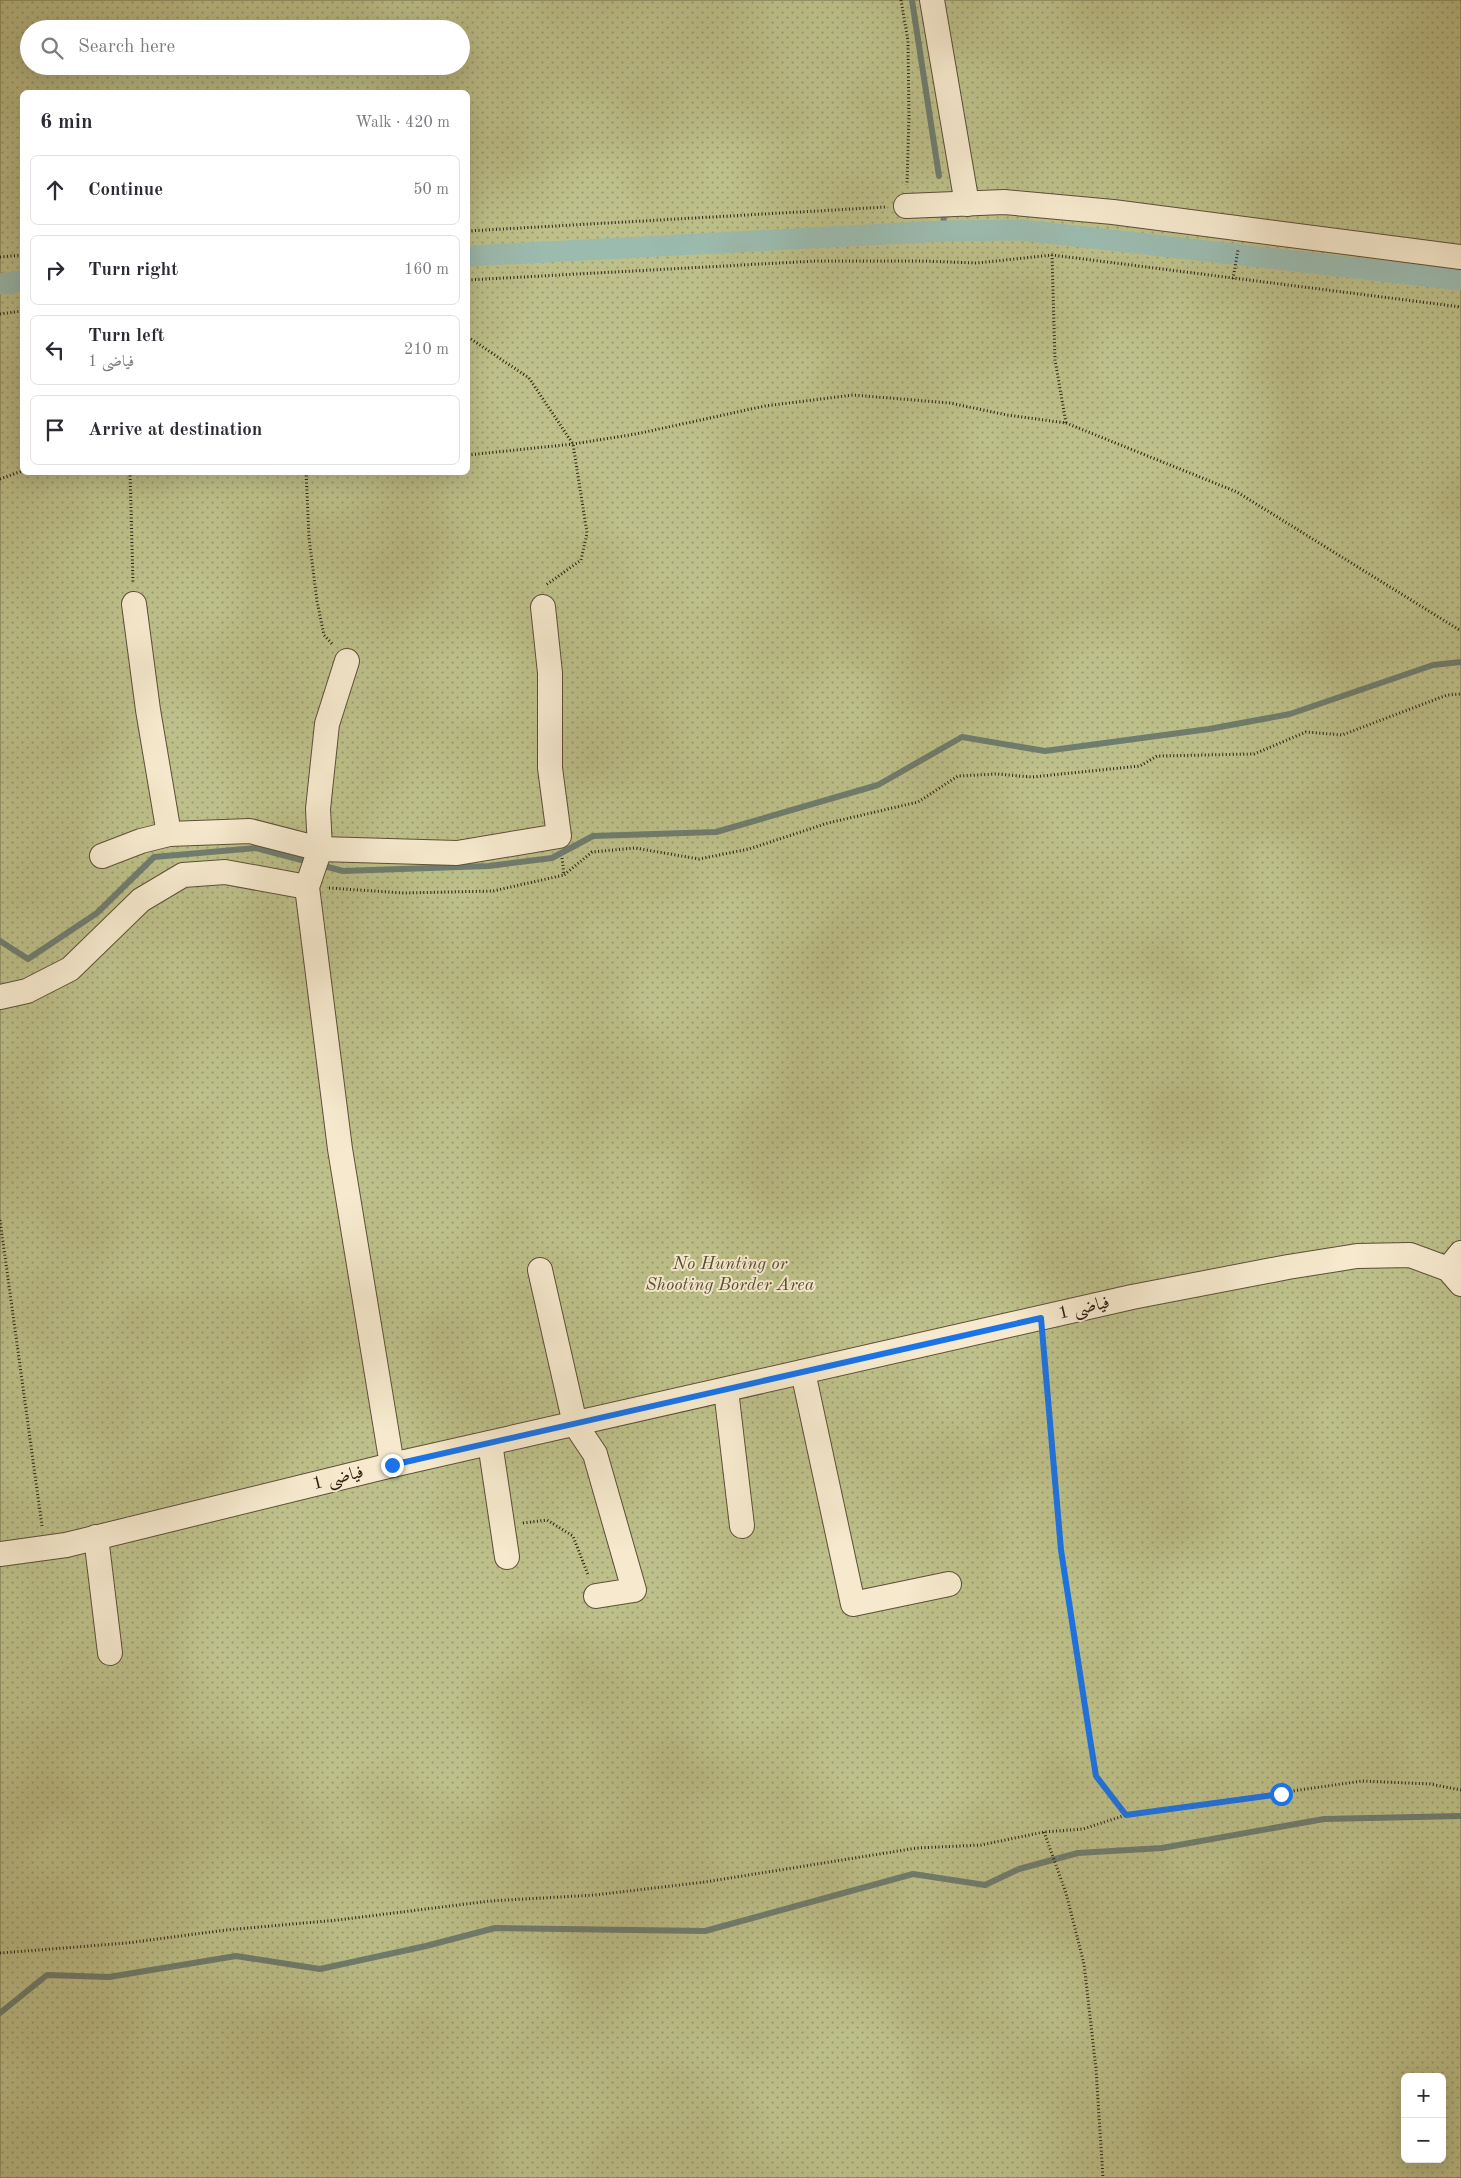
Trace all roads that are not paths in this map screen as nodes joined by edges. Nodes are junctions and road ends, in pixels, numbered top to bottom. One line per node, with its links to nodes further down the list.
1 (932, 0): 2 (street)
2 (967, 204): 3 (street); 4 (street)
3 (906, 206)
4 (1461, 257)
5 (134, 604): 8 (street)
6 (543, 607): 10 (street)
7 (347, 661): 10 (street)
8 (169, 834): 9 (street); 10 (street)
9 (102, 856)
10 (314, 866): 11 (street); 18 (street)
11 (0, 997)
12 (1457, 1269): 14 (street, فیاضی 1)
13 (540, 1270): 16 (street)
14 (803, 1372): 15 (street, فیاضی 1); 23 (street)
15 (726, 1390): 16 (street, فیاضی 1); 19 (street)
16 (575, 1424): 17 (street, فیاضی 1); 24 (street)
17 (490, 1444): 18 (street, فیاضی 1); 22 (street)
18 (392, 1465): 20 (street, فیاضی 1)
19 (742, 1526)
20 (96, 1537): 21 (street, فیاضی 1); 25 (street)
21 (0, 1554)
22 (507, 1557)
23 (949, 1584)
24 (596, 1596)
25 (110, 1653)

